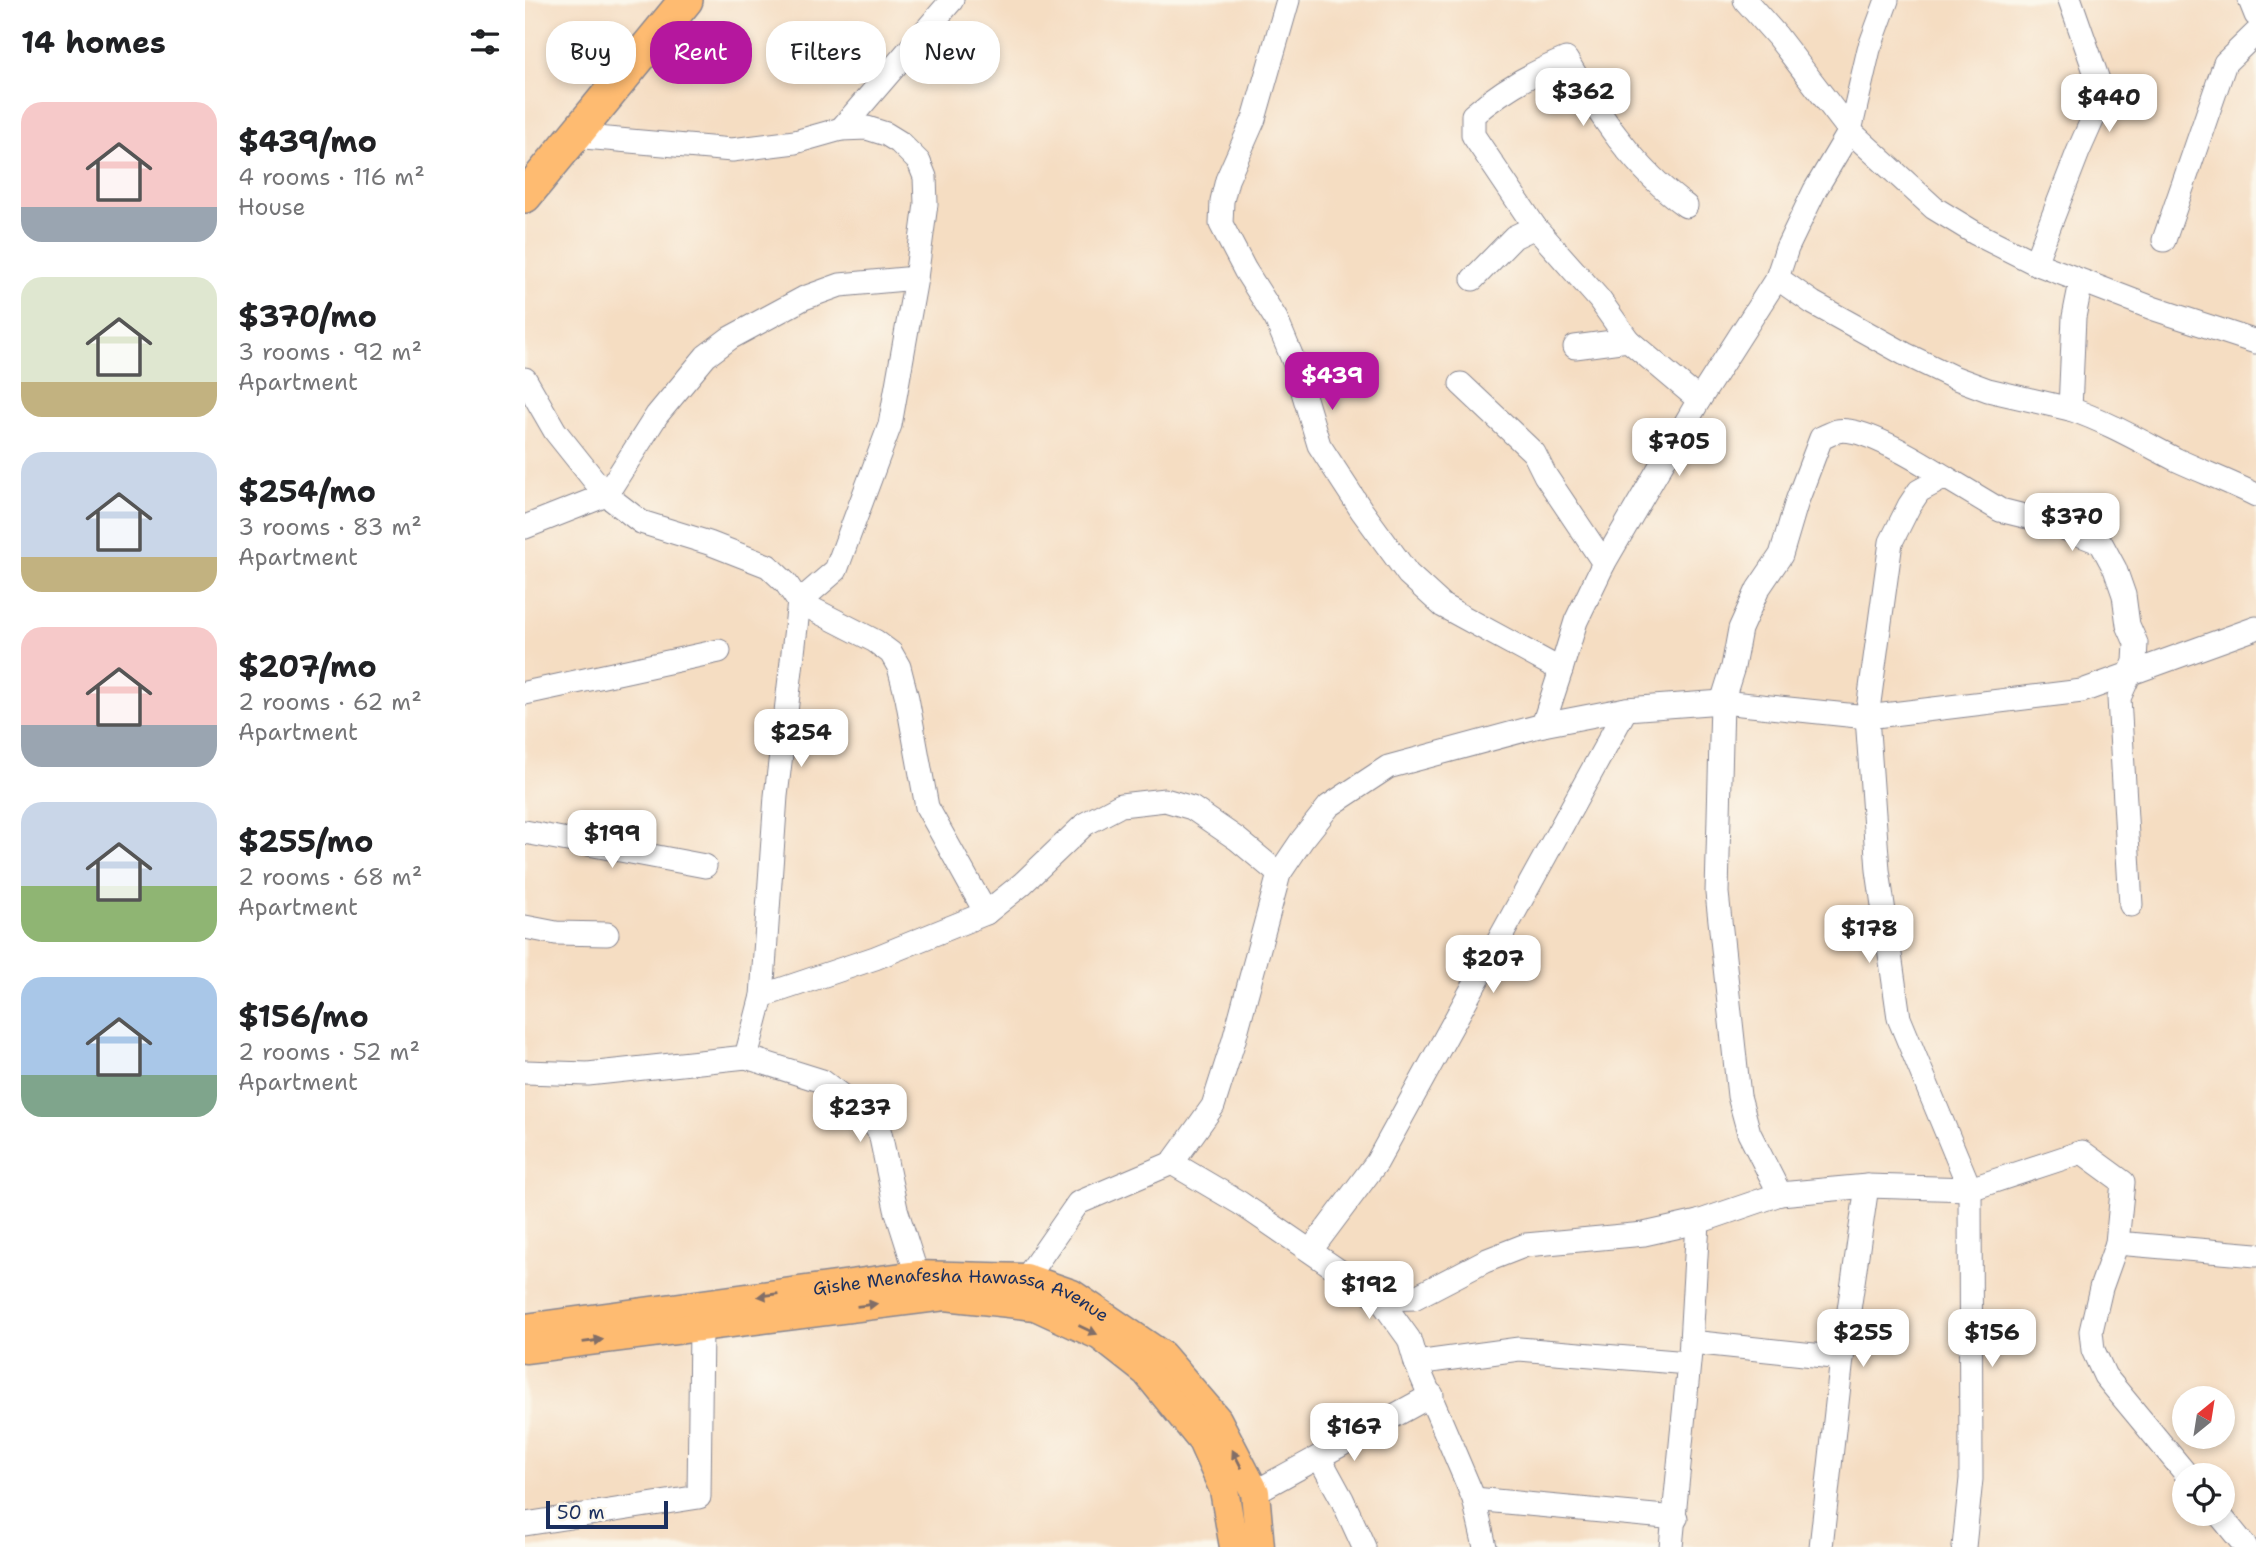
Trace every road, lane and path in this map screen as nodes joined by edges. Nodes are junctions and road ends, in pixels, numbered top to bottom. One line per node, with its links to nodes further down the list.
1 (686, 0): 12 (highway)
2 (952, 0): 10 (street)
3 (1288, 0): 37 (street)
4 (1745, 0): 11 (street)
5 (1887, 0): 11 (street)
6 (2070, 0): 17 (street)
7 (2251, 0): 8 (street)
8 (2256, 15)
9 (2256, 33): 16 (street)
10 (841, 128): 12 (street); 18 (street)
11 (1850, 131): 17 (street); 19 (street)
12 (573, 136): 13 (highway)
13 (525, 195)
14 (1686, 206): 15 (street)
15 (1535, 227): 20 (street); 22 (street)
16 (2164, 240)
17 (2035, 263): 21 (street)
18 (916, 278): 30 (street); 34 (street)
19 (1777, 278): 27 (street); 28 (street)
20 (1473, 279)
21 (2081, 282): 23 (street); 28 (street)
22 (1628, 340): 24 (street); 27 (street)
23 (2256, 342)
24 (1575, 347)
25 (525, 379): 30 (street)
26 (1461, 384): 33 (street)
27 (1699, 400): 33 (street)
28 (2070, 409): 31 (street)
29 (1945, 477): 38 (street); 40 (street); 42 (street)
30 (606, 495): 32 (street); 34 (street)
31 (2256, 495)
32 (525, 527)
33 (1604, 563): 37 (street)
34 (799, 602): 48 (street); 51 (street)
35 (2256, 628): 38 (street)
36 (719, 652): 39 (street)
37 (1561, 670): 43 (street)
38 (2127, 677): 42 (street); 47 (street)
39 (525, 693)
40 (1722, 702): 41 (street); 42 (street); 57 (street)
41 (1626, 709): 43 (street); 60 (street)
42 (1867, 717): 56 (street)
43 (1543, 725): 46 (street)
44 (525, 832): 45 (street)
45 (705, 866)
46 (1279, 874): 48 (street); 54 (street)
47 (2131, 905)
48 (986, 912): 51 (street)
49 (525, 927): 50 (street)
50 (607, 934)
51 (762, 996): 52 (street)
52 (746, 1057): 53 (street); 62 (street)
53 (525, 1072)
54 (1172, 1163): 60 (street); 63 (street)
55 (1867, 1186): 56 (street); 57 (street); 69 (street)
56 (1970, 1189): 59 (street); 86 (street)
57 (1780, 1194): 58 (street)
58 (1698, 1222): 64 (street); 68 (street)
59 (2117, 1243): 61 (street); 74 (street)
60 (1311, 1250): 64 (street)
61 (2256, 1255)
62 (917, 1275): 63 (main road, Gishe Menafesha Hawassa Avenue); 66 (main road, Gishe Menafesha Hawassa Avenue, one-way to 66)
63 (1026, 1278): 70 (main road, Gishe Menafesha Hawassa Avenue)
64 (1380, 1299): 71 (street)
65 (701, 1326): 67 (main road, Gishe Menafesha Hawassa Avenue, one-way to 65); 70 (main road, Gishe Menafesha Hawassa Avenue, one-way to 70); 78 (street)
66 (525, 1328)
67 (525, 1349)
68 (1689, 1352): 69 (street); 71 (street); 77 (street)
69 (1842, 1358): 85 (street)
70 (1154, 1363): 75 (main road, Gishe Menafesha Hawassa Avenue, one-way to 70); 80 (main road, Gishe Menafesha Hawassa Avenue)
71 (1416, 1363): 72 (street)
72 (1432, 1395): 73 (street); 76 (street)
73 (1319, 1457): 75 (street); 82 (street)
74 (2177, 1463)
75 (1255, 1492): 81 (main road, Gishe Menafesha Hawassa Avenue)
76 (1474, 1499): 77 (street); 83 (street)
77 (1676, 1518): 84 (street)
78 (525, 1524)
79 (2229, 1526): 87 (street)
80 (1234, 1547)
81 (1260, 1547)
82 (1364, 1547)
83 (1485, 1547)
84 (1671, 1547)
85 (1821, 1547)
86 (1964, 1547)
87 (2246, 1547)

